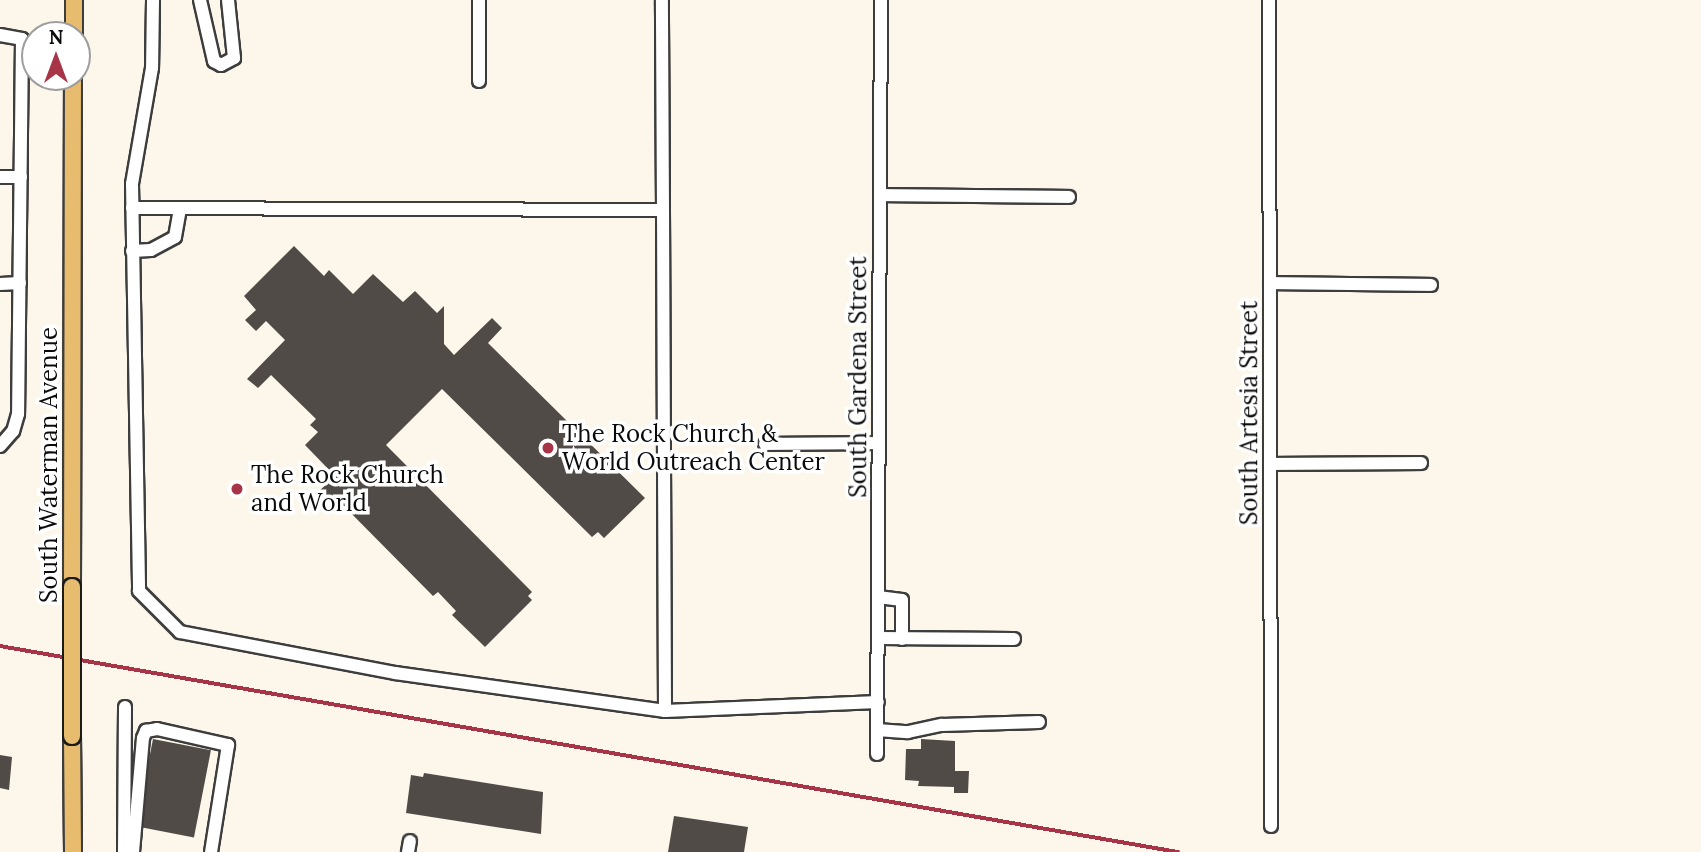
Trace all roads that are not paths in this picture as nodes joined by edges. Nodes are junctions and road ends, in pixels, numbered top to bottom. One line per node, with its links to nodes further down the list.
1 (74, 0): 10 (main road)
2 (153, 0): 19 (street)
3 (200, 0): 11 (street)
4 (228, 0): 9 (street)
5 (479, 0): 13 (street)
6 (662, 0): 21 (street)
7 (881, 0): 17 (street, South Gardena Street)
8 (1269, 0): 24 (street, South Artesia Street)
9 (230, 19): 11 (street); 11 (street)
10 (74, 21)
11 (205, 23)
12 (0, 35): 16 (street)
13 (479, 81)
14 (73, 91): 43 (main road, South Waterman Avenue, bridge)
15 (0, 177): 16 (street)
16 (21, 177): 23 (street)
17 (880, 195): 18 (street); 27 (street, South Gardena Street)
18 (1069, 197)
19 (132, 208): 20 (street); 22 (street)
20 (180, 208): 21 (street); 22 (street)
21 (663, 210): 38 (street)
22 (132, 251): 38 (street)
23 (20, 283): 25 (street); 29 (street)
24 (1270, 283): 26 (street); 31 (street, South Artesia Street)
25 (0, 284)
26 (1431, 285)
27 (879, 443): 28 (street); 32 (street, South Gardena Street)
28 (765, 444)
29 (0, 446)
30 (1421, 463): 31 (street)
31 (1270, 464): 42 (street, South Artesia Street)
32 (878, 597): 33 (street, South Gardena Street); 34 (street)
33 (878, 638): 34 (street); 36 (street, South Gardena Street)
34 (902, 639): 35 (street)
35 (1014, 639)
36 (878, 702): 38 (street); 40 (street, South Gardena Street)
37 (125, 707): 44 (street)
38 (665, 711)
39 (1039, 722): 40 (street)
40 (877, 730): 41 (street, South Gardena Street)
41 (877, 754)
42 (1271, 826)
43 (73, 852)
44 (124, 852)
45 (133, 852): 46 (street)
46 (211, 852)

